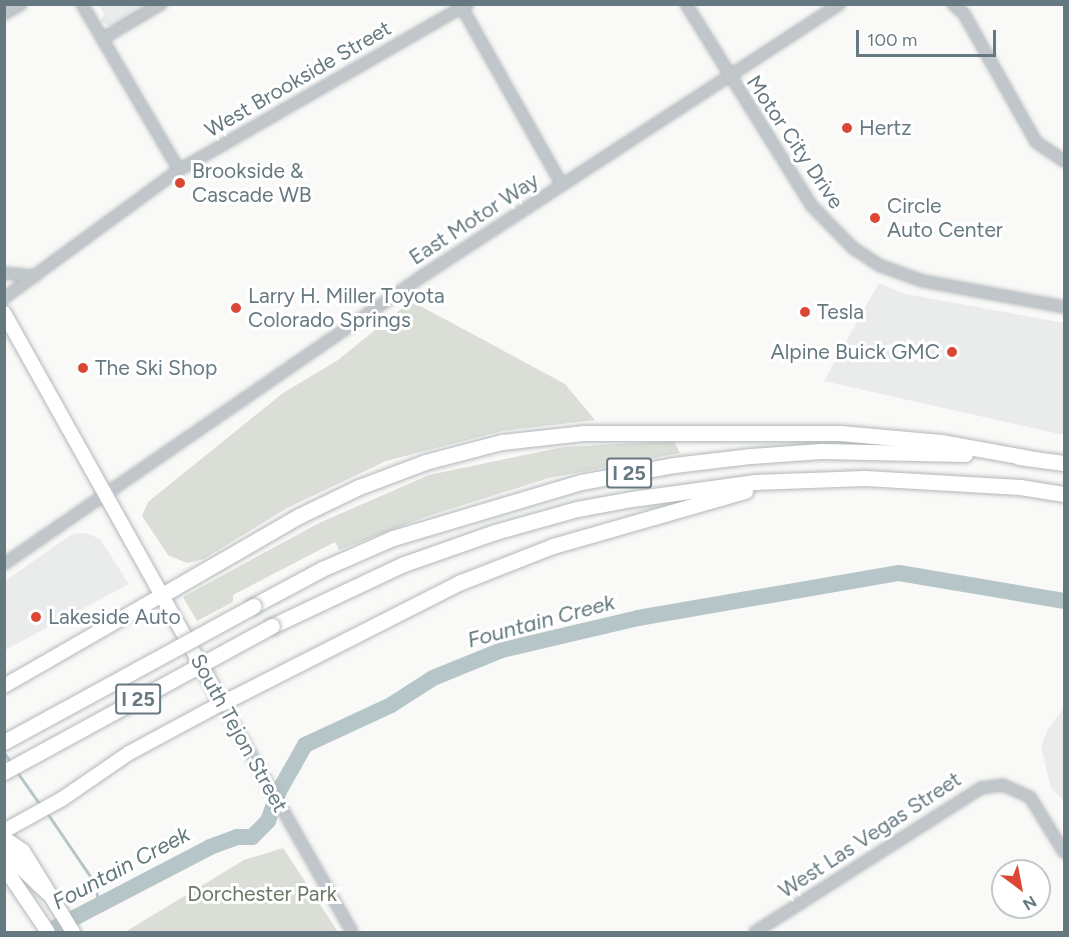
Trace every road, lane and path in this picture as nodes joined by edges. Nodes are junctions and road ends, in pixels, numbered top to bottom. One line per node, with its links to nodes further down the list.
1 (21, 4): 8 (street)
2 (82, 4): 9 (street)
3 (161, 4): 9 (street)
4 (686, 4): 10 (street, Motor City Drive)
5 (840, 4): 10 (street, East Motor Way)
6 (953, 4): 11 (street)
7 (463, 6): 12 (street, West Brookside Street); 13 (street)
8 (4, 14)
9 (102, 39): 12 (street)
10 (728, 77): 13 (street, East Motor Way); 17 (street, Motor City Drive)
11 (1065, 161)
12 (178, 170): 15 (street, West Brookside Street)
13 (562, 185): 23 (street, East Motor Way)
14 (4, 273): 15 (street)
15 (35, 276): 16 (street, West Brookside Street)
16 (4, 298)
17 (1065, 307)
18 (4, 313): 23 (main road, South Tejon Street)
19 (1029, 458): 20 (highway, I 25); 25 (highway); 28 (highway, I 25, bridge)
20 (1065, 463)
21 (795, 479): 22 (highway, I 25); 27 (highway); 29 (highway, I 25, bridge)
22 (1065, 494)
23 (107, 497): 24 (street, East Motor Way); 25 (main road, South Tejon Street)
24 (4, 564)
25 (162, 595): 26 (main road); 27 (main road, South Tejon Street)
26 (4, 687)
27 (222, 703): 30 (main road); 37 (street, South Tejon Street)
28 (4, 742)
29 (4, 772)
30 (4, 831)
31 (4, 838): 33 (main road)
32 (1065, 852): 38 (street, West Las Vegas Street)
33 (12, 857): 34 (highway); 35 (main road)
34 (48, 892): 36 (main road)
35 (48, 933)
36 (73, 933)
37 (352, 933)
38 (755, 933)

